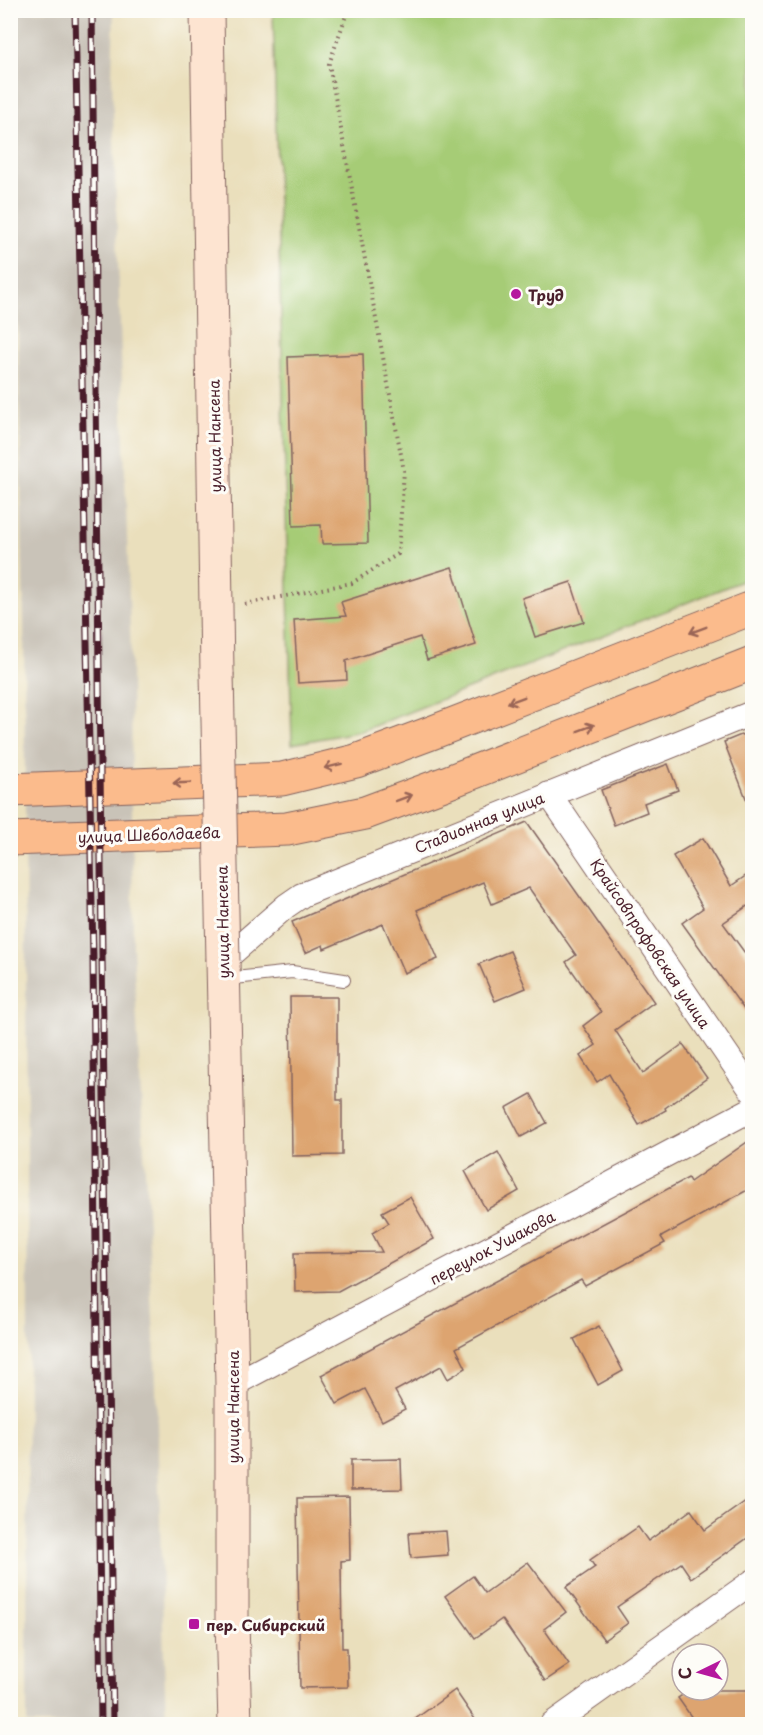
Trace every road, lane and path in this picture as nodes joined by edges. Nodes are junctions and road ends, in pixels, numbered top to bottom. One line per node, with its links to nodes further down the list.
1 (207, 10): 4 (main road, улица Нансена)
2 (348, 10): 4 (path)
3 (753, 608): 7 (main road, one-way to 7)
4 (216, 610): 10 (main road, улица Нансена, bridge)
5 (753, 663): 9 (main road, улица Шеболдаева, one-way to 5)
6 (753, 712): 8 (street, Стадионная улица)
7 (10, 790)
8 (549, 794): 10 (street, Стадионная улица); 12 (street, Крайсовпрофовская улица)
9 (10, 839)
10 (224, 970): 11 (lane); 14 (main road, улица Нансена)
11 (344, 980)
12 (753, 1091)
13 (753, 1109): 14 (street, переулок Ушакова)
14 (232, 1385): 16 (main road, улица Нансена)
15 (753, 1582): 17 (street)
16 (236, 1725)
17 (552, 1725)

